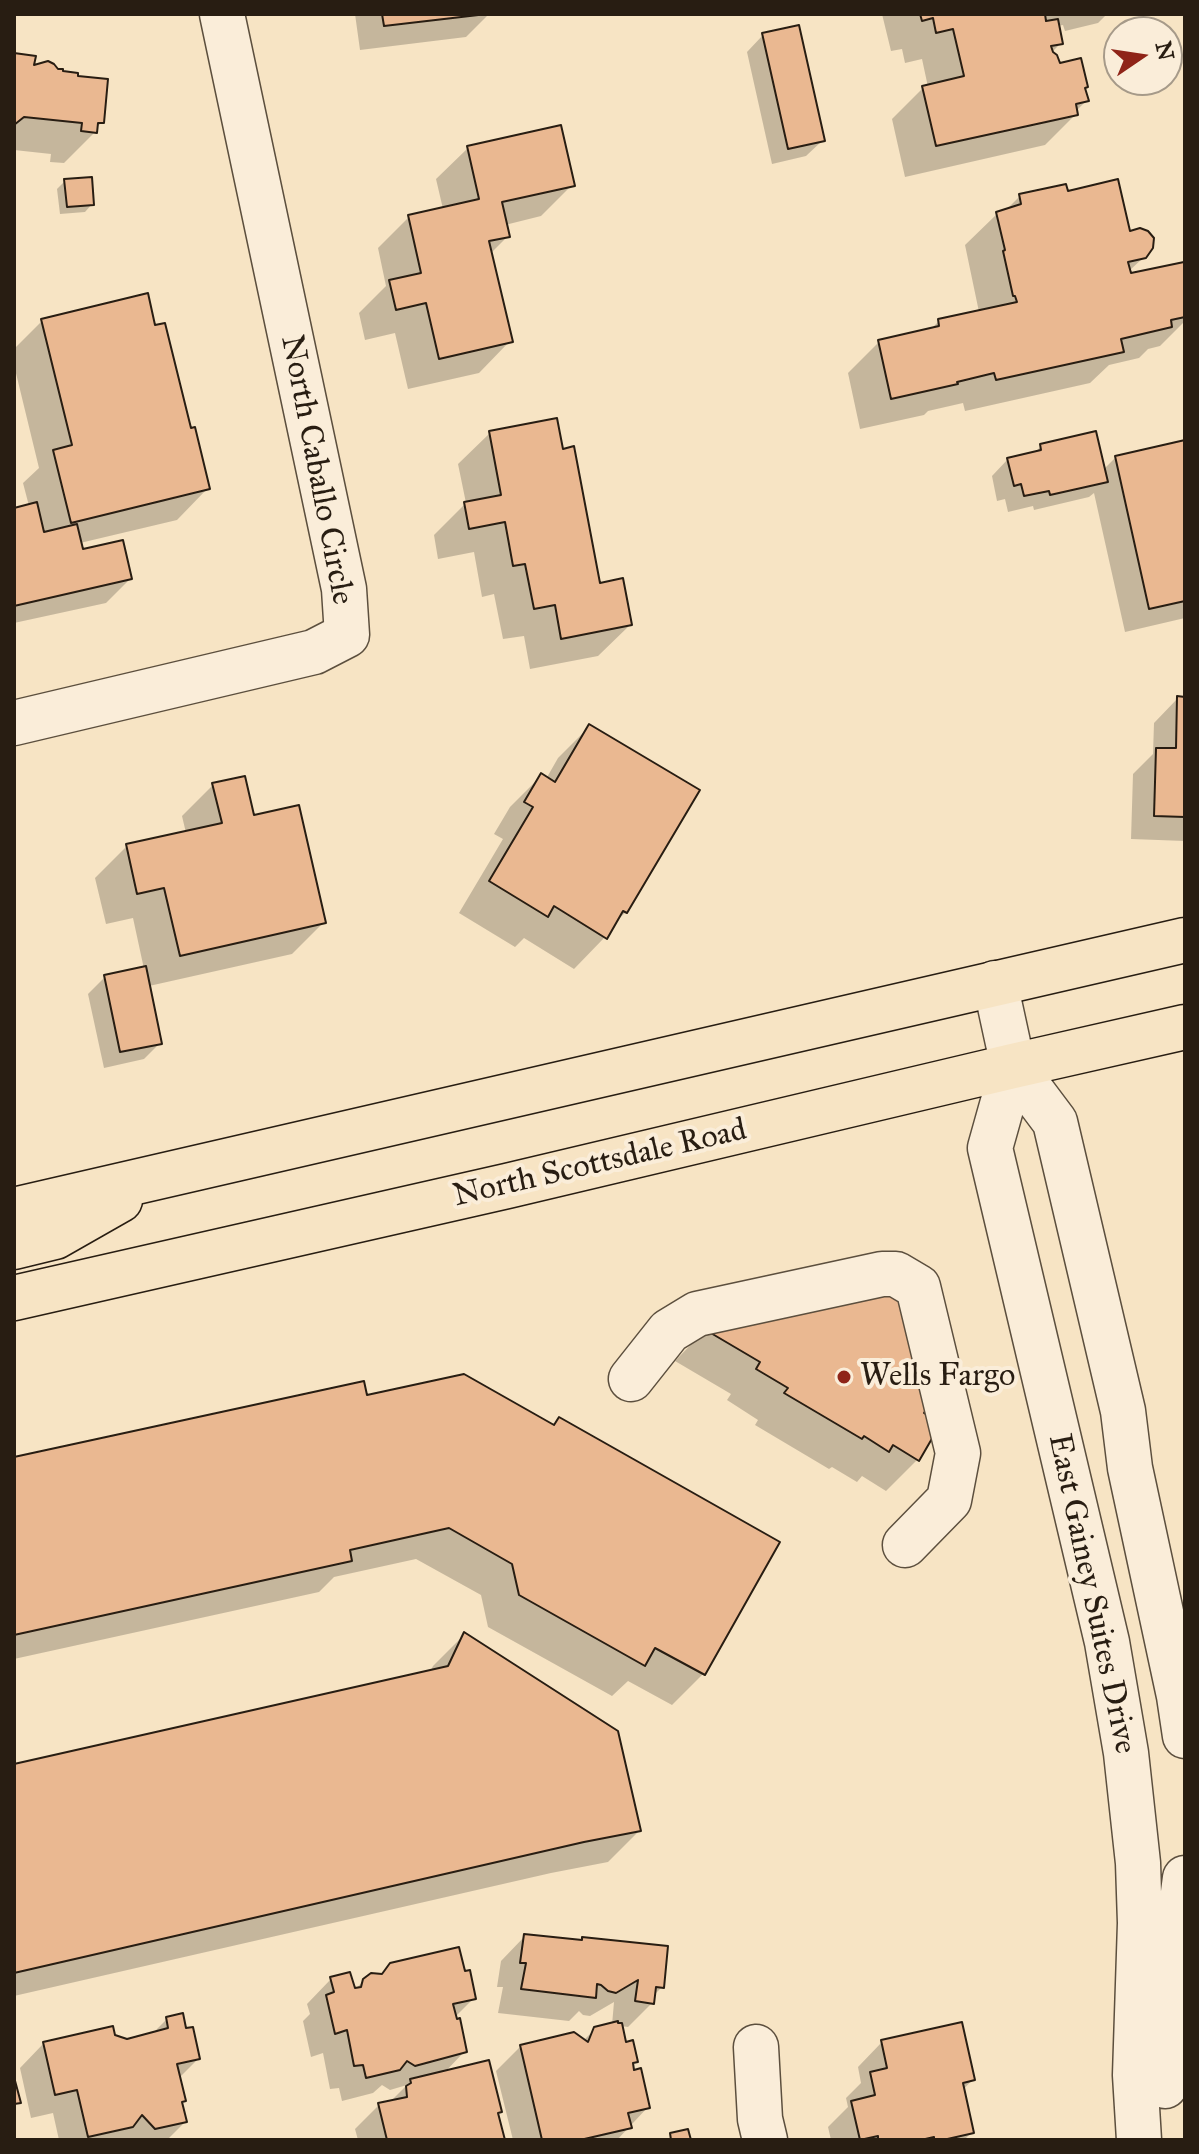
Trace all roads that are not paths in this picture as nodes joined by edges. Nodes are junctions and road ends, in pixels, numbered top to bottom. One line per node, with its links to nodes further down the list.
1 (222, 14): 2 (street, North Caballo Circle)
2 (14, 723)
3 (1185, 940): 4 (main road)
4 (995, 983): 6 (street, East Gainey Suites Drive); 7 (main road)
5 (1185, 1027): 6 (main road, North Scottsdale Road)
6 (1013, 1066): 10 (main road, North Scottsdale Road); 13 (street, East Gainey Suites Drive); 16 (street, East Gainey Suites Drive)
7 (164, 1176): 8 (main road); 9 (main road)
8 (14, 1210)
9 (14, 1247)
10 (14, 1298)
11 (631, 1379): 12 (street)
12 (905, 1545)
13 (1185, 1736)
14 (1185, 1878): 16 (street, East Gainey Suites Drive)
15 (756, 2047): 17 (street)
16 (1153, 2133)
17 (765, 2140)

